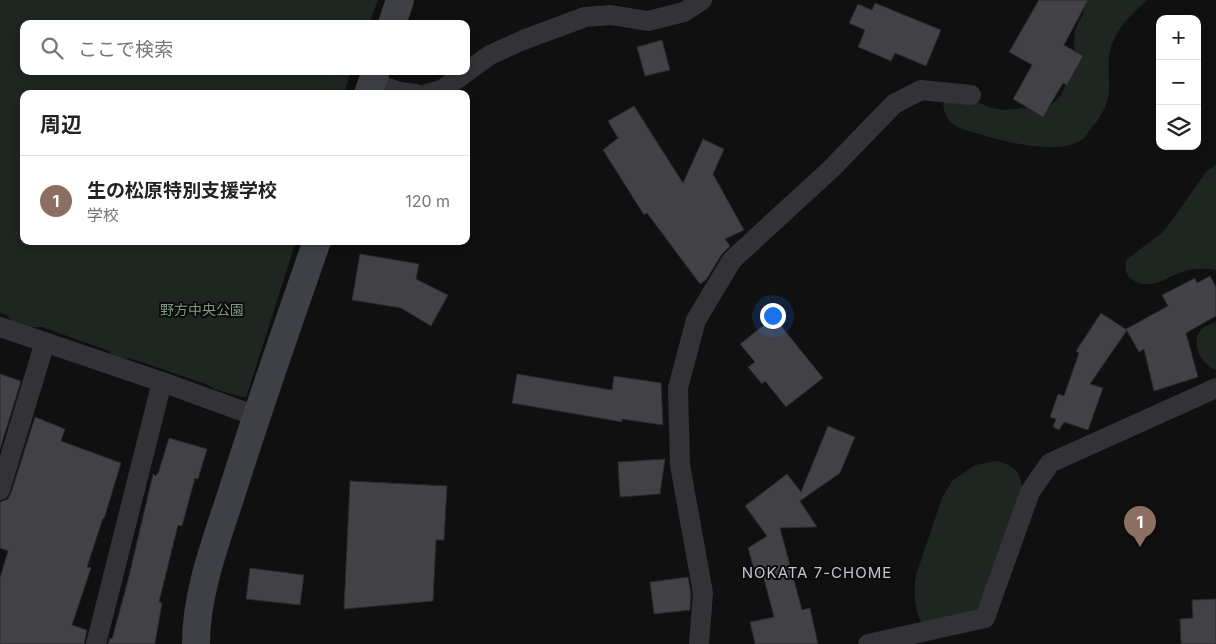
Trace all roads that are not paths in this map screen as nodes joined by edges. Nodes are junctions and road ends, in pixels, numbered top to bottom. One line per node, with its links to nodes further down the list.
1 (400, 0): 3 (street)
2 (702, 0): 4 (street)
3 (393, 20)
4 (470, 69)
5 (462, 75): 8 (street)
6 (372, 83): 7 (street)
7 (394, 90)
8 (439, 90)
9 (970, 95): 20 (street)
10 (316, 245): 15 (street)
11 (0, 327): 12 (street)
12 (45, 342): 13 (street); 16 (street)
13 (162, 382): 15 (street); 18 (street)
14 (1216, 388): 17 (street)
15 (256, 416): 19 (street)
16 (0, 490)
17 (894, 641): 21 (street)
18 (96, 644)
19 (196, 644)
20 (699, 644)
21 (868, 644)

